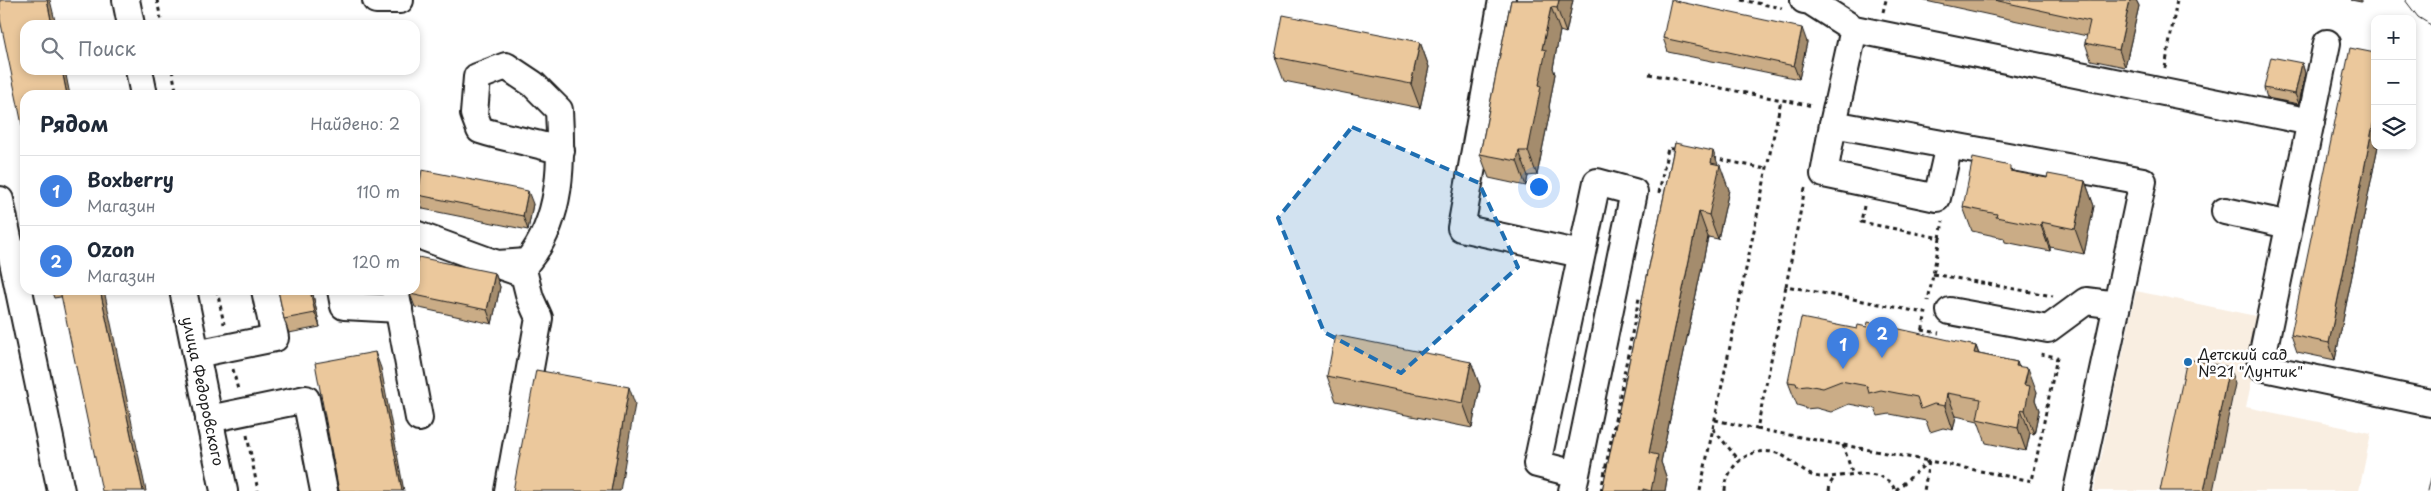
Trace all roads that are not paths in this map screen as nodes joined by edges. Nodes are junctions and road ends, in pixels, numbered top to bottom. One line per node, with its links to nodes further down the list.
1 (126, 0): 6 (street)
2 (376, 0): 3 (street)
3 (400, 0)
4 (1502, 0): 20 (street)
5 (1794, 4): 7 (street)
6 (130, 20)
7 (1854, 29): 11 (street); 12 (street)
8 (2327, 43): 12 (street)
9 (140, 75): 10 (street)
10 (143, 90)
11 (1827, 116): 13 (street); 13 (street)
12 (2311, 122): 17 (street)
13 (1949, 145): 28 (street)
14 (561, 151): 21 (street)
15 (0, 200): 18 (street)
16 (2225, 211): 17 (street)
17 (2289, 225): 31 (street)
18 (10, 233): 22 (street)
19 (420, 236): 21 (street)
20 (1581, 254): 34 (street); 34 (street)
21 (497, 264): 38 (street)
22 (20, 284)
23 (22, 295): 35 (street)
24 (184, 295): 30 (street, улица Федоровского)
25 (266, 295): 30 (street)
26 (342, 295): 27 (street)
27 (397, 299): 33 (street)
28 (2117, 305): 29 (street); 39 (street)
29 (1939, 319)
30 (196, 354): 32 (street, улица Федоровского)
31 (2431, 403)
32 (209, 418): 36 (street, улица Федоровского); 37 (street)
33 (419, 418)
34 (1574, 482)
35 (61, 491)
36 (224, 491)
37 (324, 491)
38 (508, 491)
39 (2077, 491)

